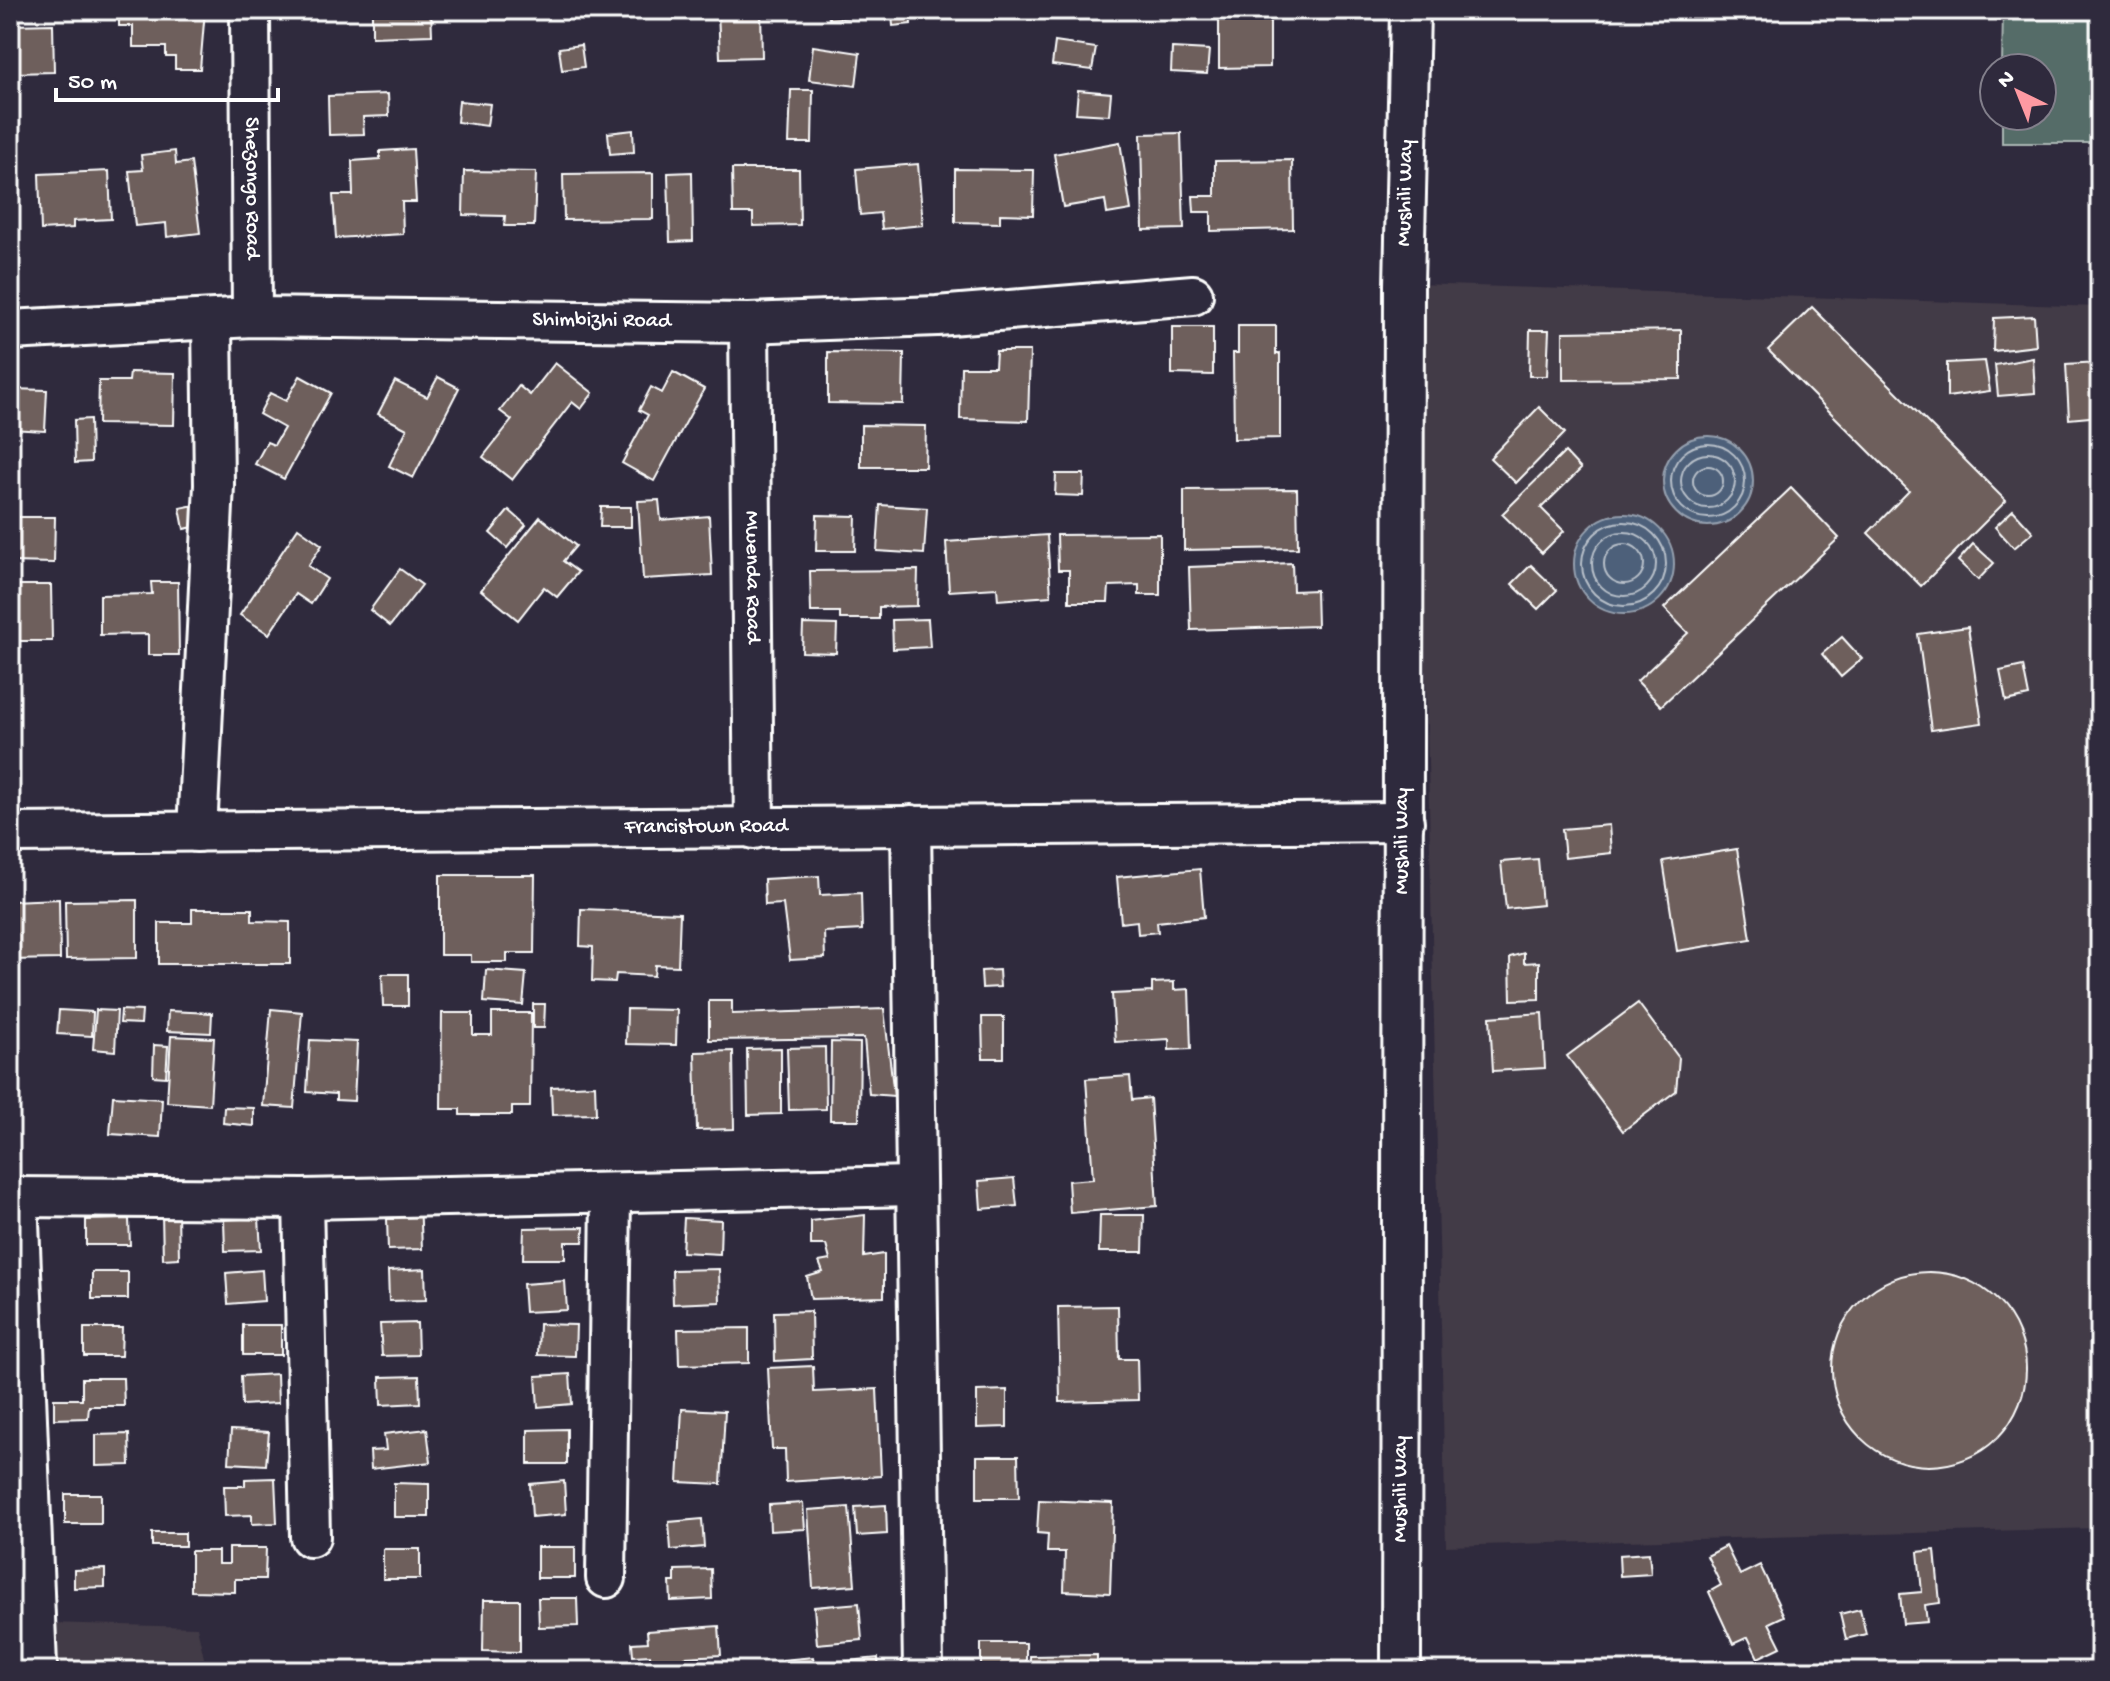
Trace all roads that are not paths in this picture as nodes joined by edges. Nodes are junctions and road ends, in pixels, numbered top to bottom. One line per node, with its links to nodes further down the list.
1 (250, 10): 4 (street, Shezongo Road)
2 (1410, 10): 8 (street, Mushili Way)
3 (1193, 295): 6 (street, Shimbizhi Road)
4 (252, 317): 5 (street, Shimbizhi Road); 6 (street, Shimbizhi Road)
5 (212, 320): 7 (street, Shimbizhi Road); 11 (street)
6 (749, 323): 10 (street, Mwenda Road)
7 (10, 330)
8 (1404, 822): 9 (street, Francistown Road); 21 (street, Mushili Way)
9 (911, 825): 10 (street, Francistown Road); 13 (street)
10 (754, 829): 11 (street, Francistown Road)
11 (197, 832): 12 (street, Francistown Road)
12 (10, 833)
13 (914, 1186): 14 (street); 20 (street)
14 (611, 1195): 16 (street); 18 (street)
15 (14, 1197): 16 (street); 19 (street)
16 (303, 1199): 17 (street)
17 (310, 1537)
18 (606, 1578)
19 (37, 1666)
20 (923, 1671)
21 (1401, 1671)

